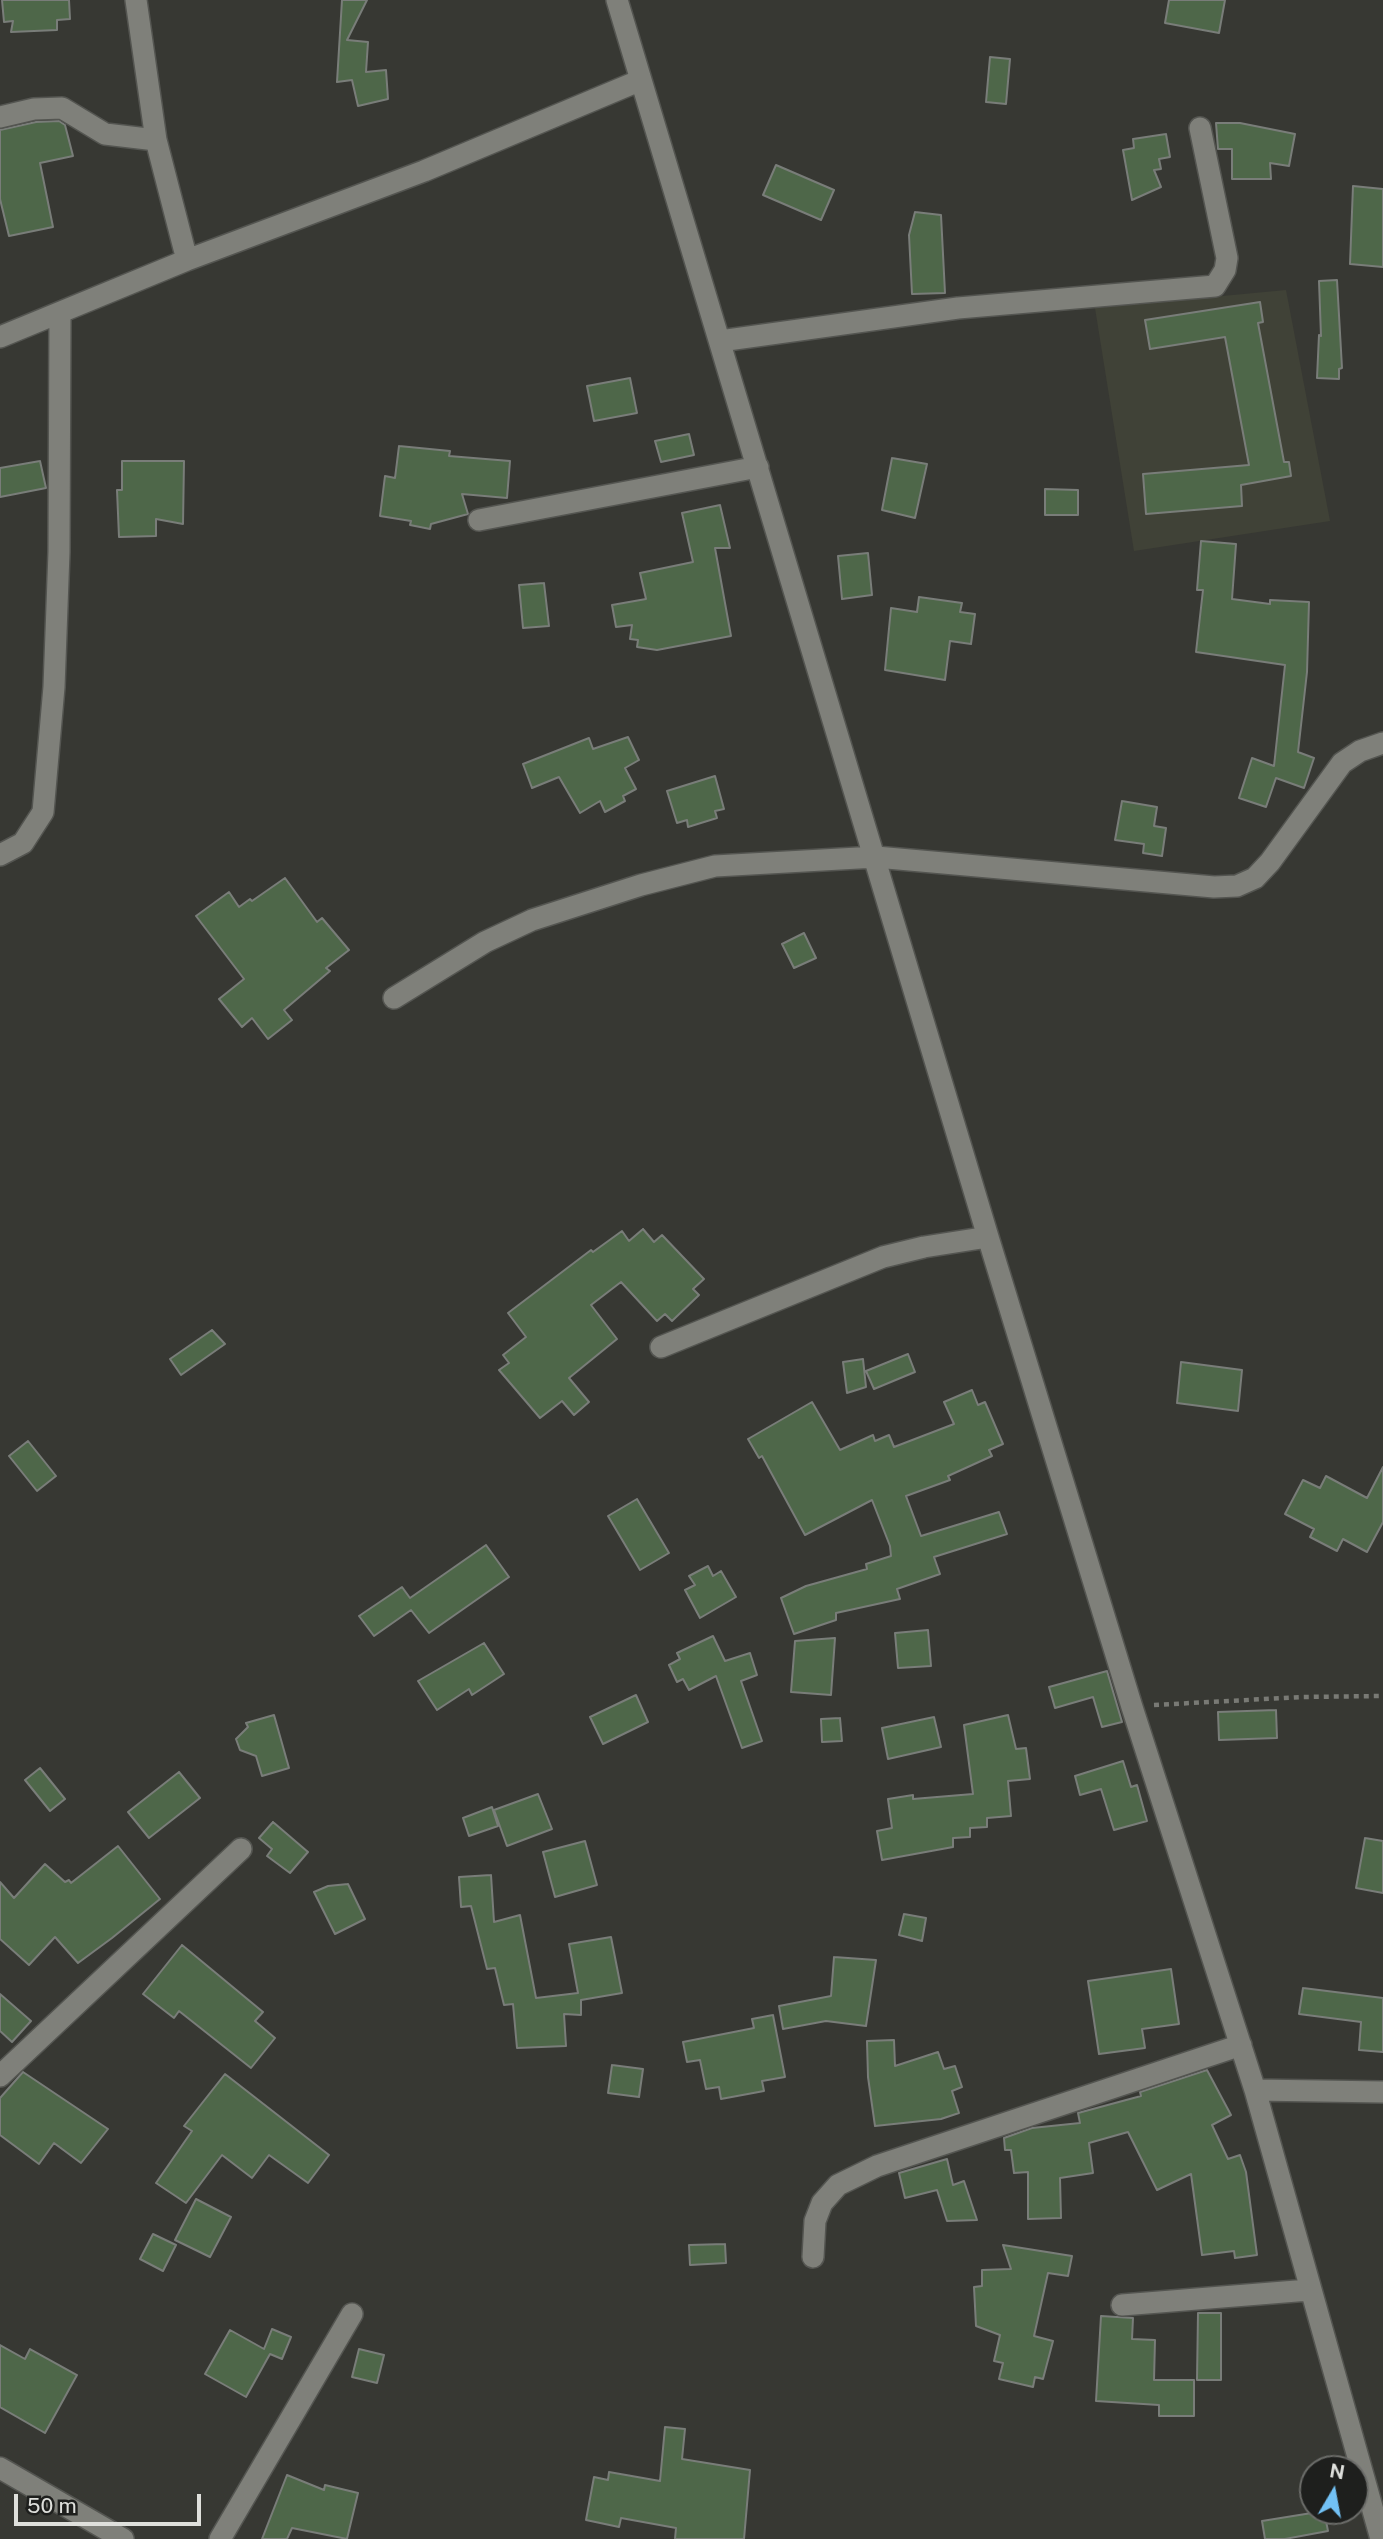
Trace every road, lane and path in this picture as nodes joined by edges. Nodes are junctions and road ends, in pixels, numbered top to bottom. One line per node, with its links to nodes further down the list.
1 (136, 0): 6 (street)
2 (617, 0): 3 (street)
3 (640, 80): 7 (street); 10 (street)
4 (0, 117): 6 (street)
5 (1200, 128): 10 (street)
6 (156, 140): 7 (street)
7 (187, 260): 8 (street)
8 (60, 313): 9 (street); 14 (street)
9 (0, 337)
10 (720, 341): 11 (street)
11 (758, 467): 12 (street); 15 (street)
12 (479, 520)
13 (1383, 743): 15 (street)
14 (0, 855)
15 (876, 857): 16 (street); 17 (street)
16 (394, 998)
17 (988, 1237): 18 (street); 20 (street)
18 (661, 1347)
19 (1383, 1696): 20 (path)
20 (1132, 1707): 22 (street)
21 (241, 1849): 23 (street)
22 (1241, 2045): 24 (street); 26 (street)
23 (0, 2076)
24 (1255, 2090): 25 (street); 27 (street)
25 (1383, 2092)
26 (813, 2257)
27 (1309, 2290): 28 (street); 34 (street)
28 (1122, 2305)
29 (352, 2314): 33 (street)
30 (0, 2468): 31 (street)
31 (86, 2529): 32 (street)
32 (123, 2539)
33 (220, 2539)
34 (1381, 2539)

